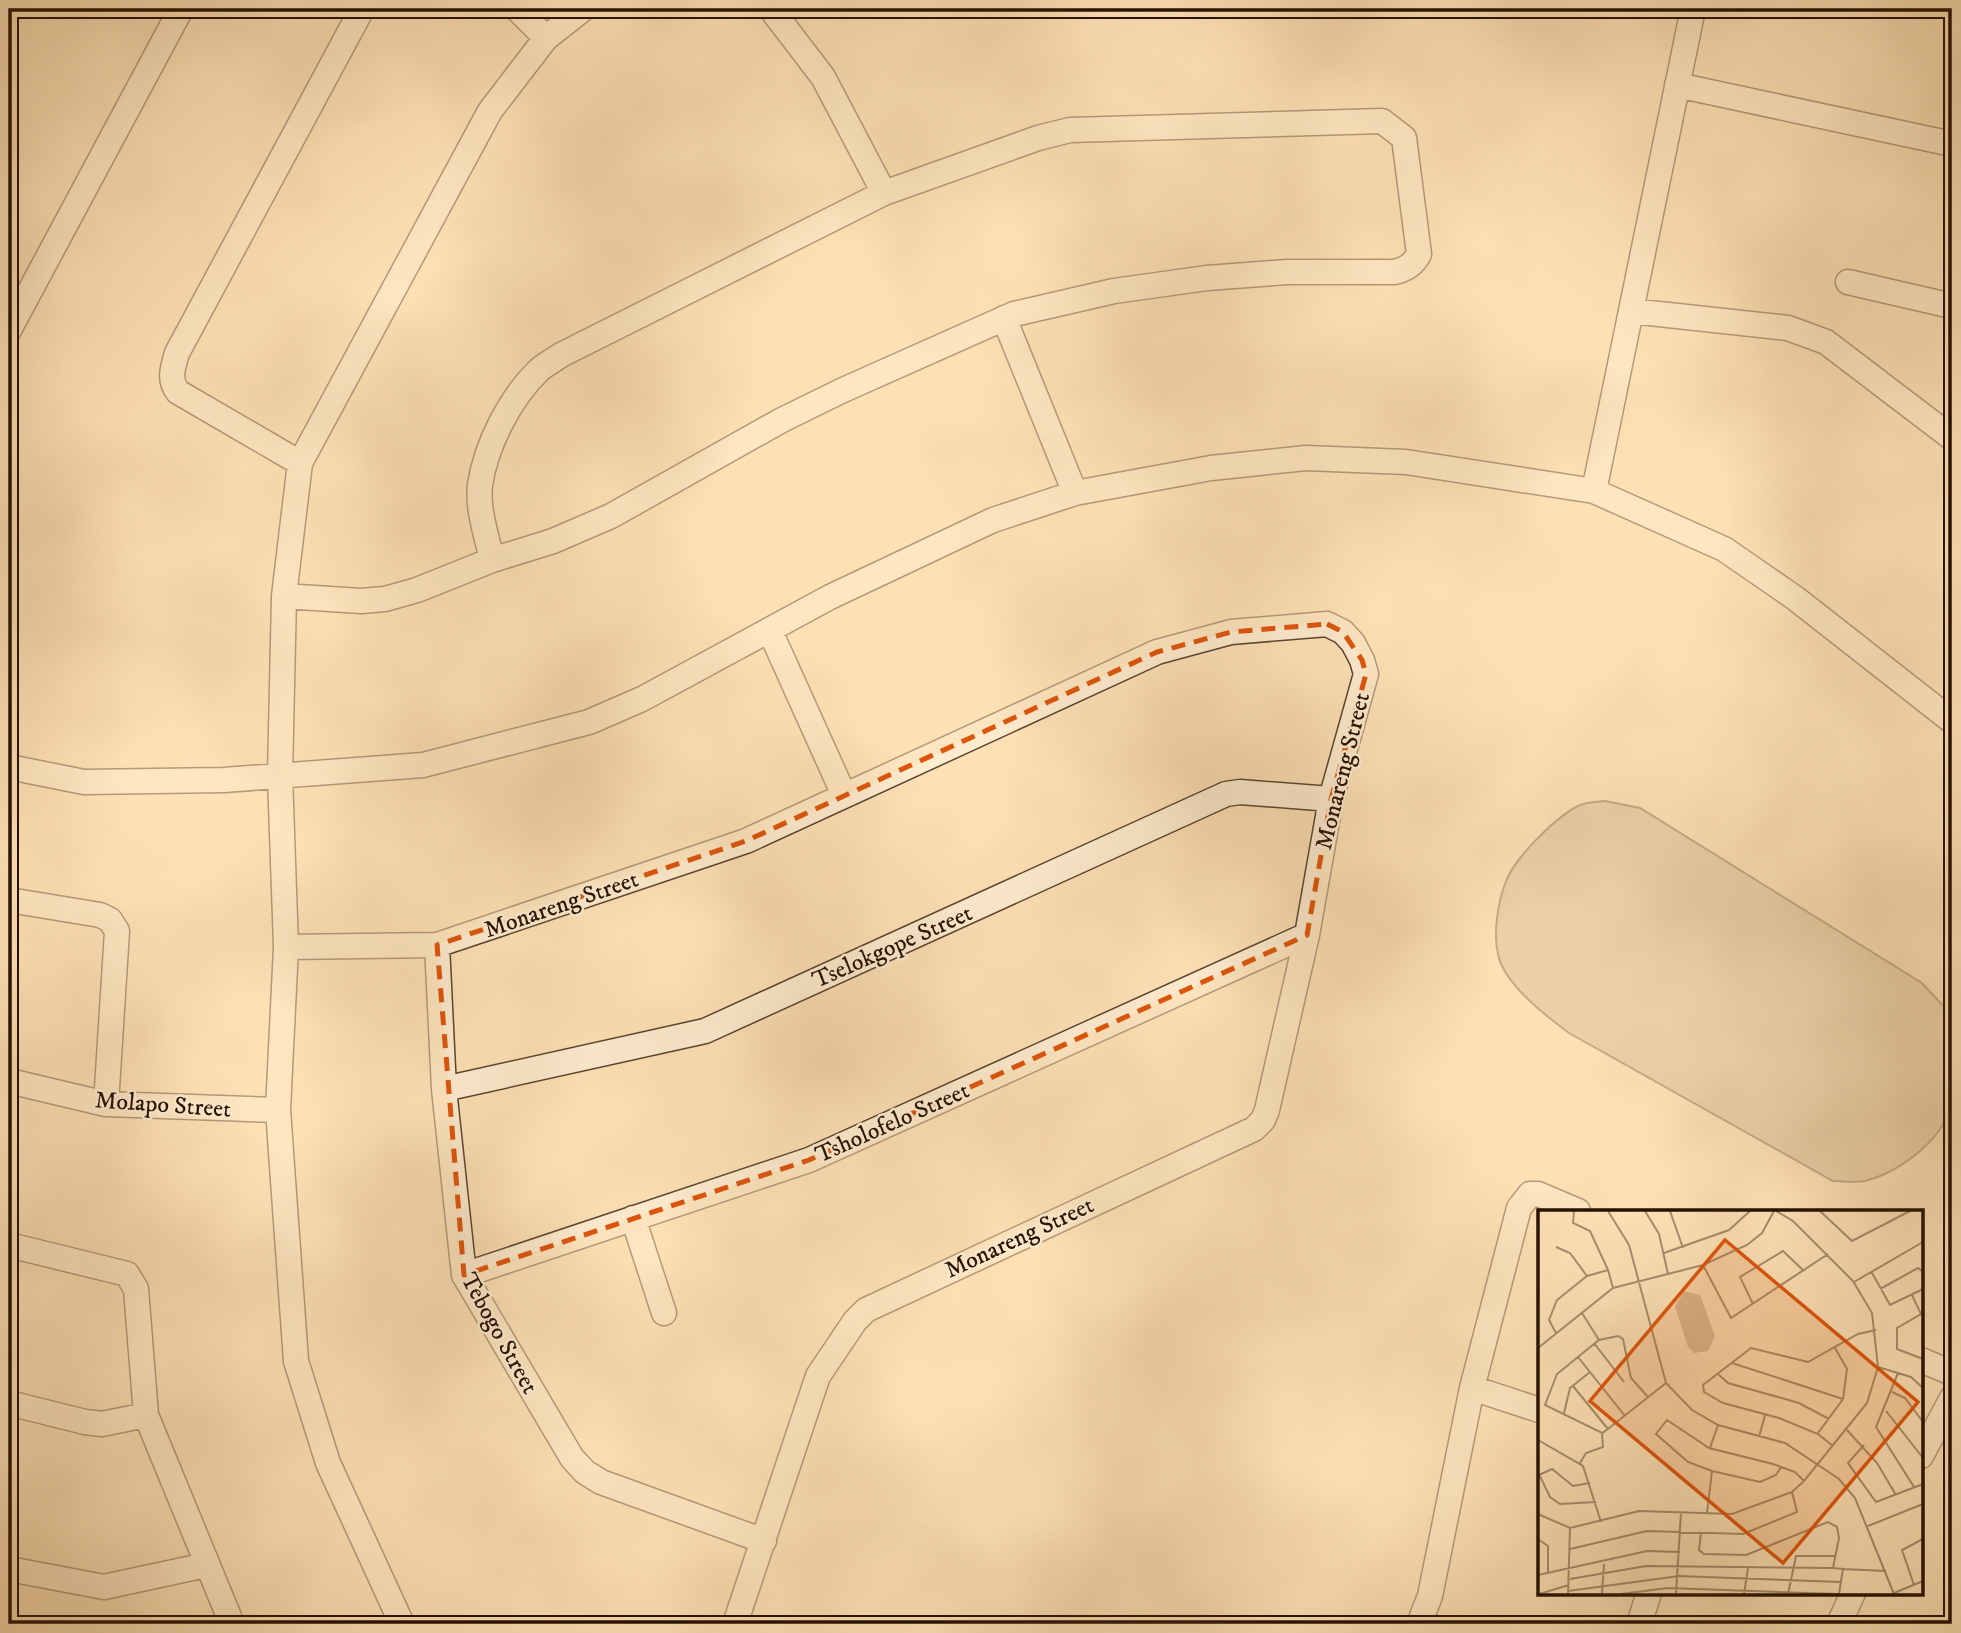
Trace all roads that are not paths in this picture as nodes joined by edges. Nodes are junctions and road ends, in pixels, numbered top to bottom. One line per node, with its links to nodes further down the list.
1 (181, 9): 15 (street)
2 (362, 9): 17 (street)
3 (517, 9): 7 (street)
4 (583, 9): 7 (street)
5 (771, 9): 10 (street)
6 (1693, 9): 8 (street)
7 (546, 38): 17 (street)
8 (1677, 85): 9 (street); 13 (street)
9 (1952, 144)
10 (884, 194): 14 (street); 20 (street)
11 (1848, 282): 12 (street)
12 (1952, 306)
13 (1630, 311): 16 (street); 18 (street)
14 (1004, 318): 19 (street); 20 (street)
15 (9, 330)
16 (1952, 438)
17 (300, 463): 21 (street)
18 (1594, 491): 19 (street); 23 (street)
19 (1075, 493): 22 (street)
20 (492, 560): 21 (street)
21 (284, 596): 25 (street)
22 (770, 631): 25 (street); 26 (street)
23 (1952, 721)
24 (9, 767): 25 (street)
25 (280, 776): 31 (street)
26 (844, 795): 27 (street, Monareng Street); 30 (street, Monareng Street)
27 (1331, 799): 29 (street, Monareng Street); 33 (street, Tselokgope Street)
28 (9, 901): 34 (street)
29 (1307, 935): 37 (street, Tsholofelo Street); 49 (street, Monareng Street)
30 (437, 945): 31 (street, Monareng Street); 33 (street, Tebogo Street)
31 (286, 947): 35 (street)
32 (9, 1081): 34 (street, Molapo Street)
33 (444, 1089): 39 (street, Tebogo Street)
34 (106, 1104): 35 (street, Molapo Street)
35 (278, 1110): 55 (street)
36 (1576, 1210): 43 (street)
37 (633, 1218): 39 (street, Tsholofelo Street); 40 (street)
38 (9, 1245): 47 (street)
39 (464, 1275): 49 (street, Tebogo Street)
40 (664, 1313)
41 (1923, 1361): 42 (street)
42 (1952, 1373)
43 (1472, 1388): 46 (street); 57 (street)
44 (1952, 1398): 48 (street)
45 (9, 1403): 47 (street)
46 (1538, 1410)
47 (146, 1415): 50 (street)
48 (1923, 1452)
49 (764, 1541): 56 (street, Monareng Street)
50 (206, 1565): 51 (street); 54 (street)
51 (9, 1569)
52 (1649, 1594): 58 (street)
53 (1853, 1594): 59 (street)
54 (232, 1624)
55 (402, 1624)
56 (735, 1624)
57 (1419, 1624)
58 (1639, 1624)
59 (1839, 1624)

